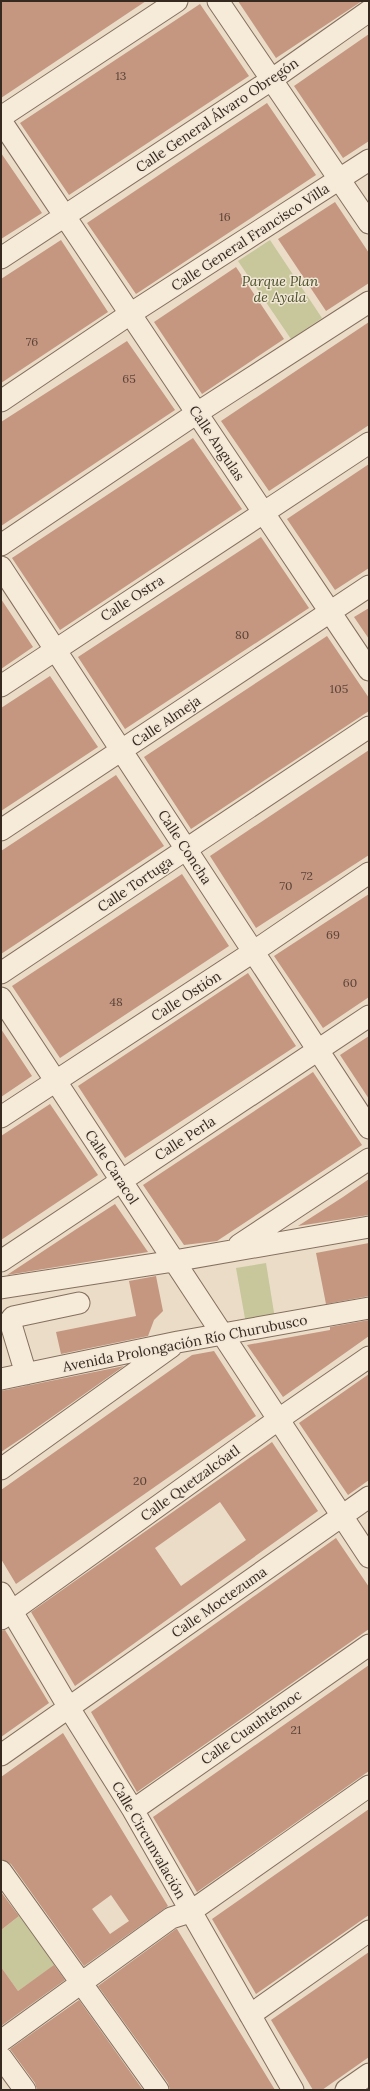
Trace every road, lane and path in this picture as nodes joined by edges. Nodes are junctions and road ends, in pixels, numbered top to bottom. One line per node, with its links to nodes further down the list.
1 (177, 1): 5 (street)
2 (218, 1): 4 (street)
3 (369, 11): 4 (street, Calle General Álvaro Obregón)
4 (271, 80): 8 (street); 9 (street, Calle General Álvaro Obregón)
5 (1, 117)
6 (1, 121): 9 (street, Calle Angulas)
7 (369, 160): 8 (street, Calle General Francisco Villa)
8 (340, 180): 10 (street); 13 (street, Calle General Francisco Villa)
9 (64, 216): 11 (street, Calle General Álvaro Obregón); 13 (street, Calle Angulas)
10 (369, 223)
11 (1, 258)
12 (369, 302): 15 (street)
13 (130, 314): 14 (street, Calle General Francisco Villa); 15 (street, Calle Angulas)
14 (1, 400)
15 (197, 413): 17 (street, Calle Angulas); 18 (street)
16 (369, 442): 17 (street, Calle Ostra)
17 (264, 512): 21 (street, Calle Angulas); 22 (street, Calle Ostra)
18 (1, 544)
19 (1, 567): 22 (street, Calle Concha)
20 (369, 586): 21 (street, Calle Almeja)
21 (330, 612): 23 (street, Calle Angulas); 26 (street, Calle Almeja)
22 (55, 650): 24 (street, Calle Ostra); 26 (street, Calle Concha)
23 (369, 670)
24 (1, 686)
25 (369, 727): 28 (street, Calle Tortuga)
26 (122, 751): 27 (street, Calle Almeja); 28 (street, Calle Concha)
27 (1, 830)
28 (187, 850): 30 (street, Calle Concha); 31 (street, Calle Tortuga)
29 (369, 873): 30 (street, Calle Ostión)
30 (253, 952): 34 (street, Calle Concha); 35 (street, Calle Ostión)
31 (1, 973)
32 (1, 998): 35 (street, Calle Caracol)
33 (369, 1016): 34 (street, Calle Perla)
34 (318, 1050): 37 (street, Calle Concha); 39 (street, Calle Perla)
35 (55, 1081): 36 (street, Calle Ostión); 39 (street, Calle Caracol)
36 (1, 1117)
37 (369, 1128)
38 (369, 1159): 41 (street)
39 (121, 1180): 42 (street, Calle Perla); 43 (street, Calle Caracol)
40 (369, 1227): 41 (street)
41 (233, 1250): 43 (street)
42 (1, 1261)
43 (174, 1261): 44 (street); 47 (street, Calle Caracol)
44 (1, 1288)
45 (79, 1303): 50 (street)
46 (369, 1308): 47 (street, Avenida Prolongación Río Churubusco)
47 (223, 1335): 48 (street, Avenida Prolongación Río Churubusco); 52 (street, Calle Caracol)
48 (178, 1342): 50 (street, Avenida Prolongación Río Churubusco); 53 (street)
49 (369, 1358): 52 (street, Calle Quetzalcóatl)
50 (26, 1374): 51 (street, Avenida Prolongación Río Churubusco)
51 (1, 1379)
52 (279, 1419): 55 (street, Calle Caracol); 58 (street, Calle Quetzalcóatl)
53 (1, 1469)
54 (369, 1496): 55 (street, Calle Moctezuma)
55 (342, 1516): 56 (street, Calle Caracol); 60 (street, Calle Moctezuma)
56 (369, 1556)
57 (1, 1593): 58 (street, Calle Circunvalación)
58 (7, 1616): 60 (street, Calle Circunvalación)
59 (369, 1645): 63 (street, Calle Cuauhtémoc)
60 (69, 1708): 61 (street, Calle Moctezuma); 63 (street, Calle Circunvalación)
61 (1, 1755)
62 (369, 1786): 65 (street)
63 (133, 1810): 65 (street, Calle Circunvalación)
64 (1, 1871): 67 (street)
65 (190, 1912): 67 (street); 68 (street, Calle Circunvalación)
66 (369, 1931): 68 (street)
67 (82, 1983): 69 (street); 73 (street)
68 (250, 2015): 74 (street, Calle Circunvalación)
69 (1, 2041)
70 (1, 2057): 72 (street)
71 (369, 2074): 75 (street)
72 (25, 2090)
73 (158, 2090)
74 (294, 2090)
75 (346, 2090)

